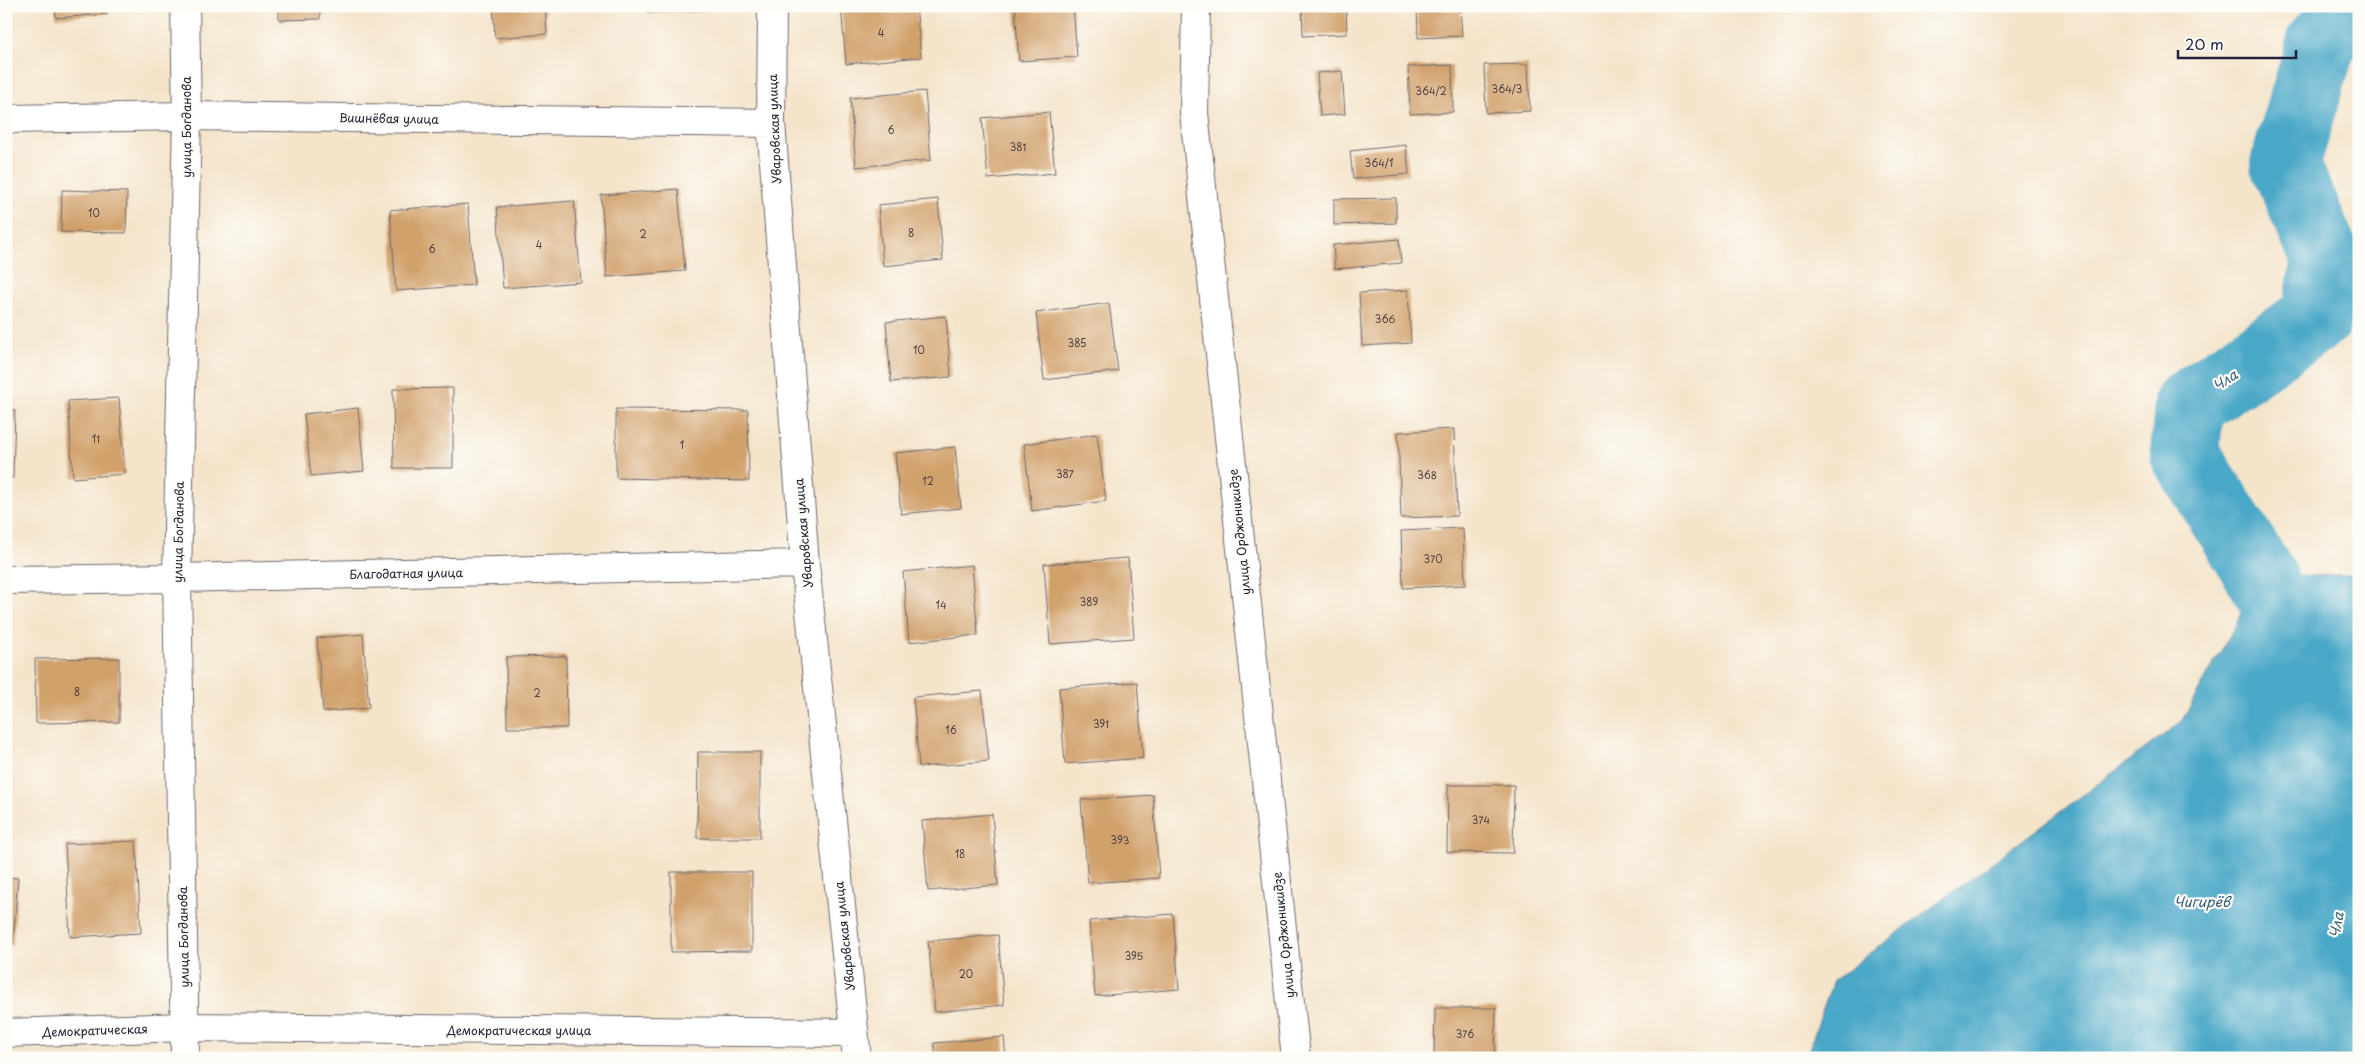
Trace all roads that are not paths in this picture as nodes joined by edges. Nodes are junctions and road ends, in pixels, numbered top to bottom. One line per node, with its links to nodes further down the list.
1 (185, 6): 4 (street, улица Богданова)
2 (772, 6): 6 (street, Уваровская улица)
3 (1196, 6): 14 (street, улица Орджоникидзе)
4 (187, 116): 5 (street, Вишнёвая улица); 6 (street, Вишнёвая улица); 8 (street, улица Богданова)
5 (6, 118)
6 (771, 123): 7 (street, Уваровская улица)
7 (805, 564): 8 (street, Благодатная улица); 12 (street, Уваровская улица)
8 (177, 578): 9 (street, Благодатная улица); 10 (street, улица Богданова)
9 (6, 580)
10 (184, 1027): 11 (street, Демократическая); 12 (street, Демократическая улица); 13 (street, улица Богданова)
11 (6, 1033)
12 (855, 1045)
13 (186, 1058)
14 (1296, 1058)

